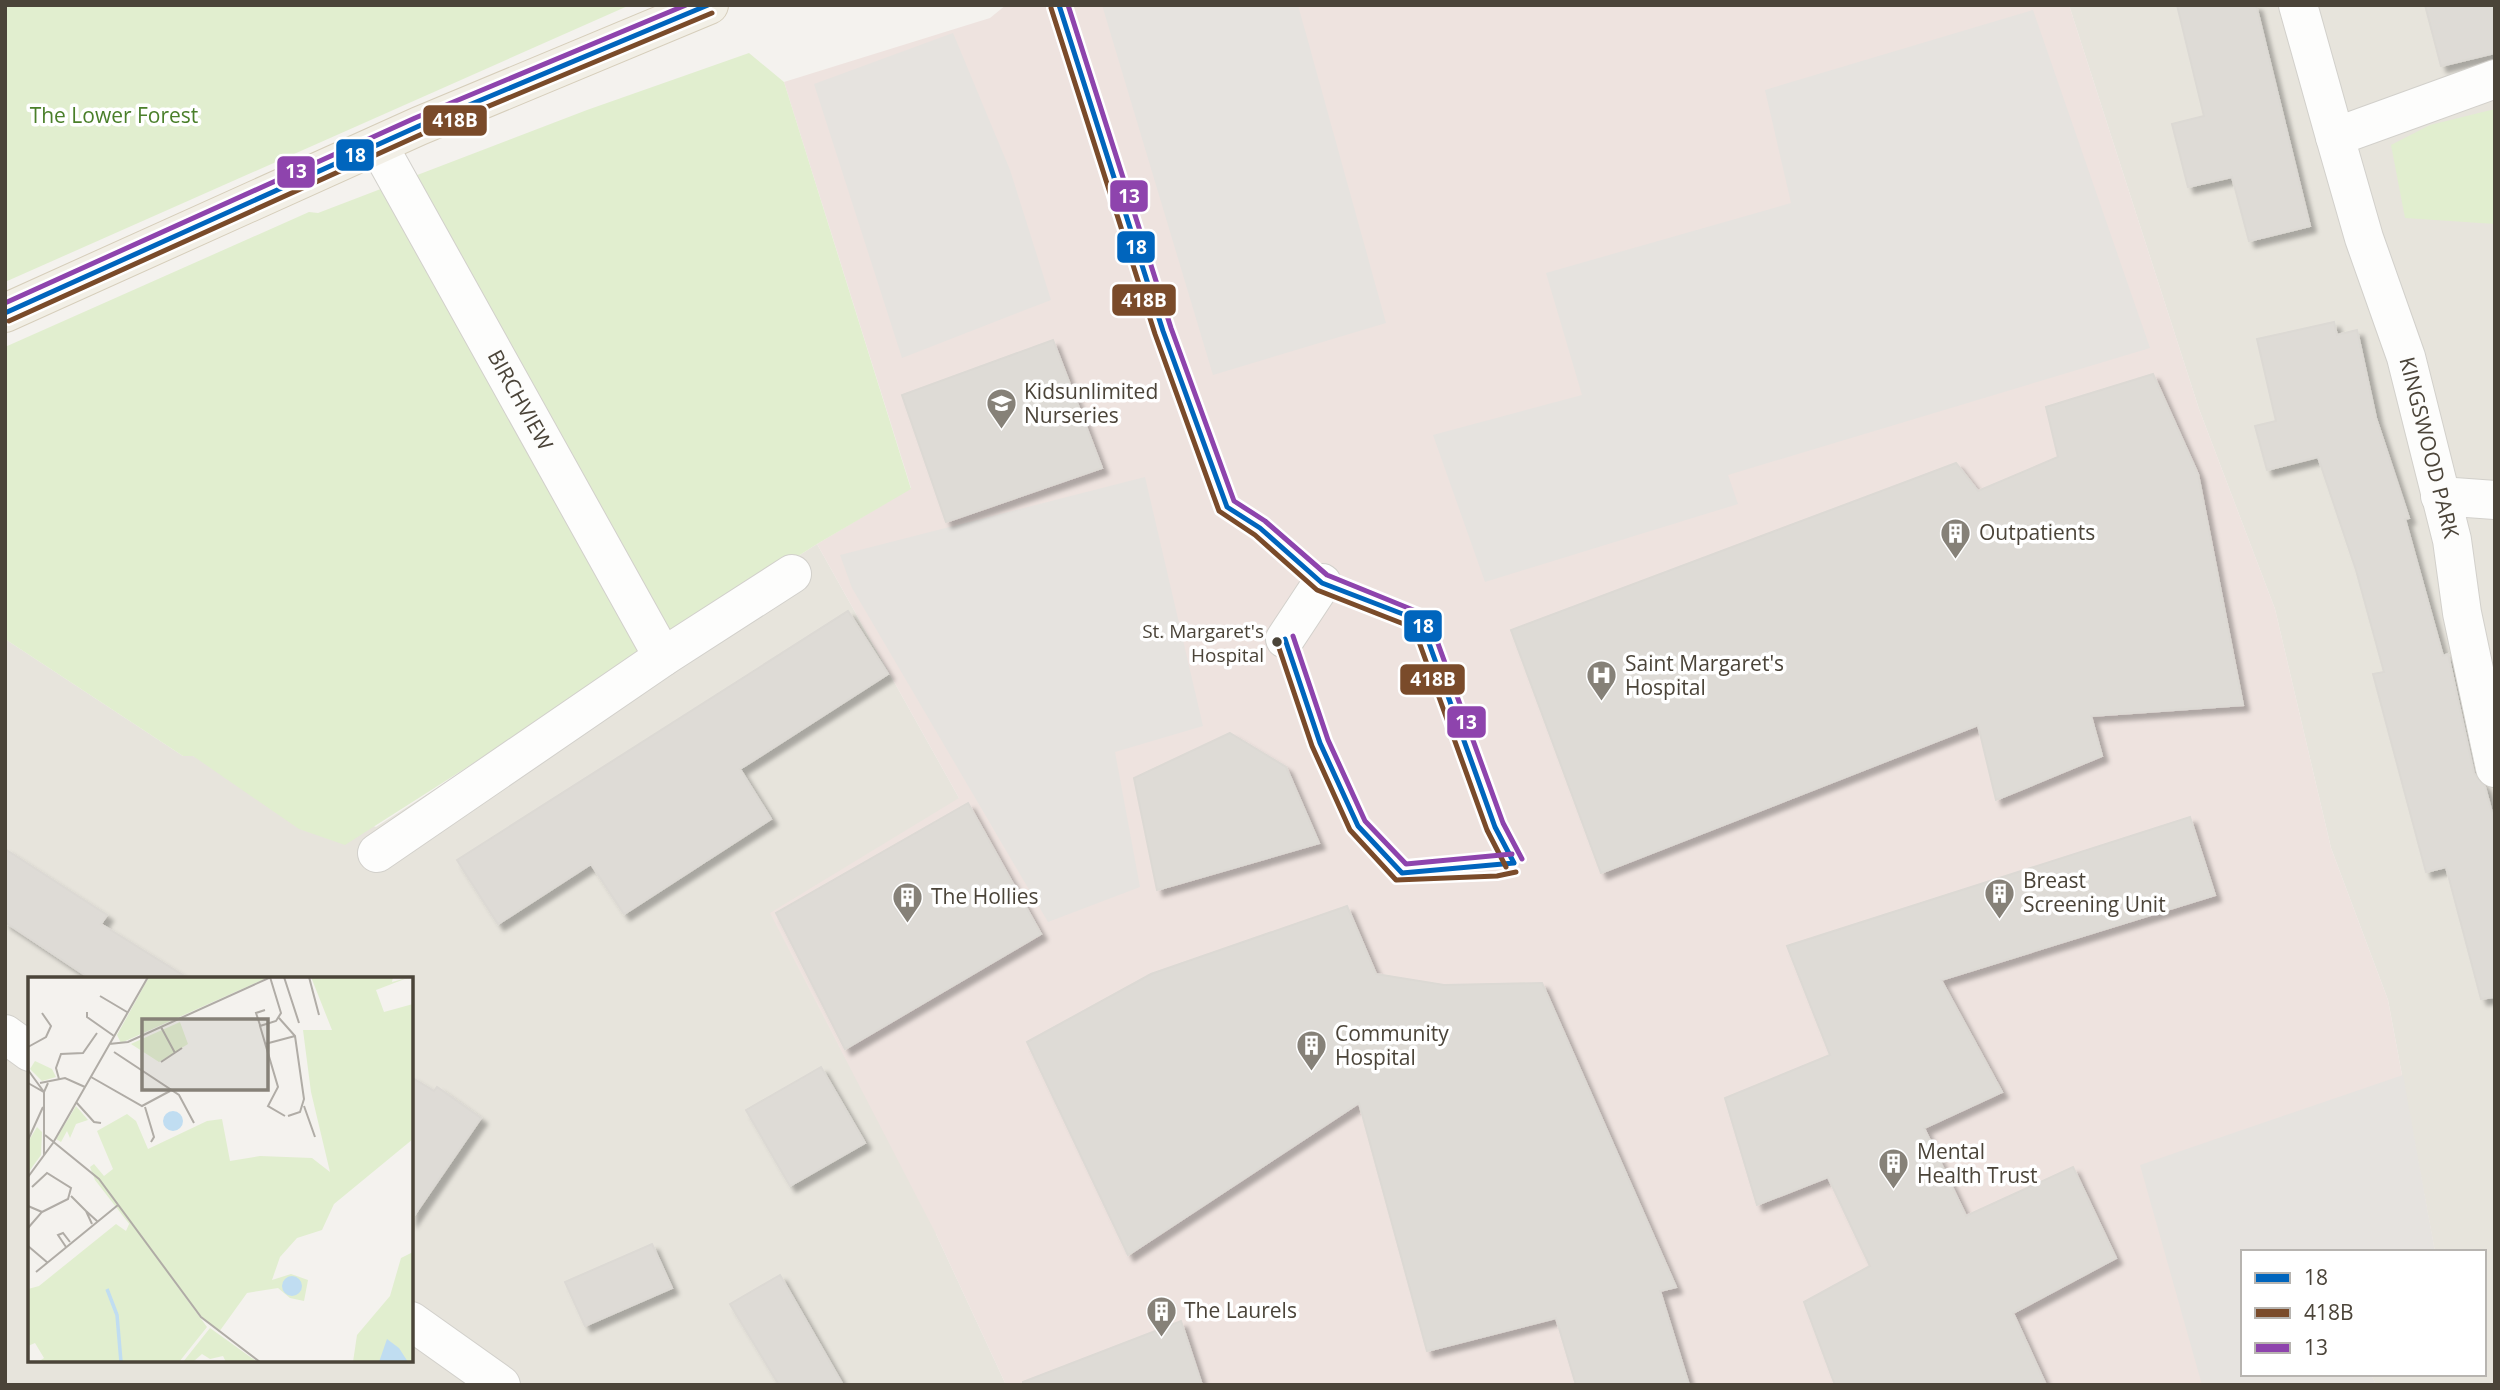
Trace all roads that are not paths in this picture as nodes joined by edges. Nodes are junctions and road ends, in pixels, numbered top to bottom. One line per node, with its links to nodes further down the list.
1 (709, 5): 5 (main road)
2 (2298, 5): 4 (street, KINGSWOOD PARK)
3 (2495, 79): 4 (street)
4 (2335, 136): 7 (street, KINGSWOOD PARK)
5 (378, 145): 6 (main road); 12 (street, BIRCHVIEW)
6 (5, 313)
7 (2440, 496): 8 (street); 13 (street, KINGSWOOD PARK)
8 (2495, 500)
9 (792, 574): 12 (street)
10 (1322, 583): 11 (street)
11 (1285, 639)
12 (663, 657): 14 (street)
13 (2495, 768)
14 (377, 853)
15 (5, 1034): 16 (street)
16 (28, 1051)
17 (413, 1322): 18 (street)
18 (501, 1385)

